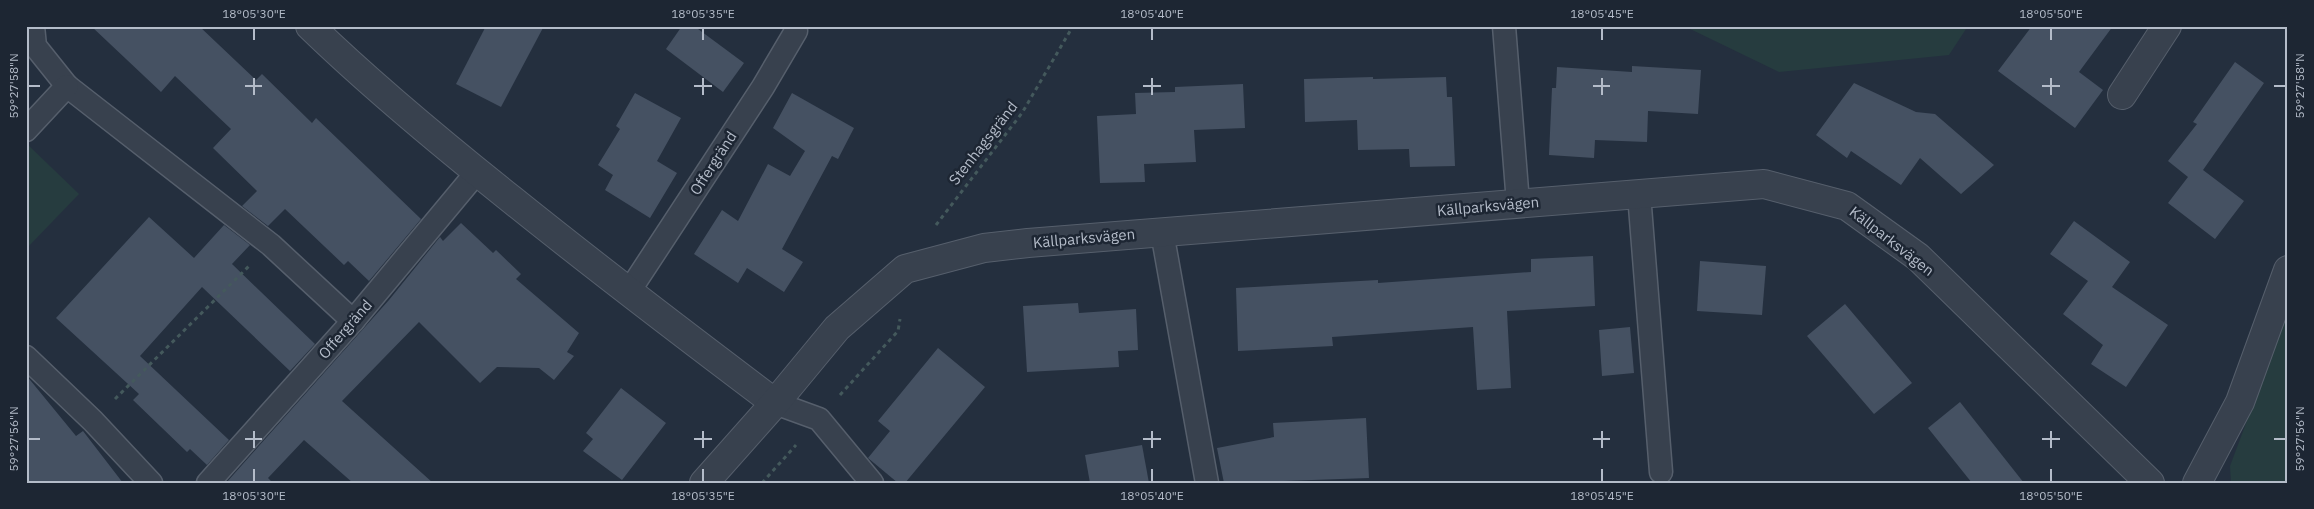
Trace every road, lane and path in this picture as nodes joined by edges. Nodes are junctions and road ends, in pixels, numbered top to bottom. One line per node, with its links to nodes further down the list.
1 (33, 26): 7 (lane)
2 (310, 26): 10 (street)
3 (1073, 26): 15 (path, Stenhagsgränd)
4 (1504, 26): 12 (lane)
5 (2167, 26): 8 (street)
6 (796, 31): 17 (lane, Offergränd)
7 (67, 86): 9 (lane); 14 (lane)
8 (2122, 95)
9 (26, 130)
10 (477, 172): 17 (street); 18 (lane, Offergränd)
11 (1639, 194): 12 (street, Källparksvägen); 23 (lane); 30 (street, Källparksvägen)
12 (1518, 203): 13 (street, Källparksvägen)
13 (1162, 232): 15 (street, Källparksvägen); 29 (lane)
14 (271, 245): 18 (lane); 22 (path)
15 (905, 269): 20 (street, Källparksvägen); 21 (path)
16 (2288, 270): 31 (street)
17 (628, 293): 20 (street)
18 (353, 321): 25 (lane, Offergränd)
19 (26, 357): 22 (lane)
20 (775, 403): 21 (lane); 26 (street, Källparksvägen)
21 (819, 420): 27 (path); 28 (lane)
22 (93, 421): 24 (lane)
23 (1661, 472)
24 (152, 483)
25 (208, 483)
26 (704, 483)
27 (762, 483)
28 (872, 483)
29 (1207, 483)
30 (2150, 483)
31 (2197, 483)

